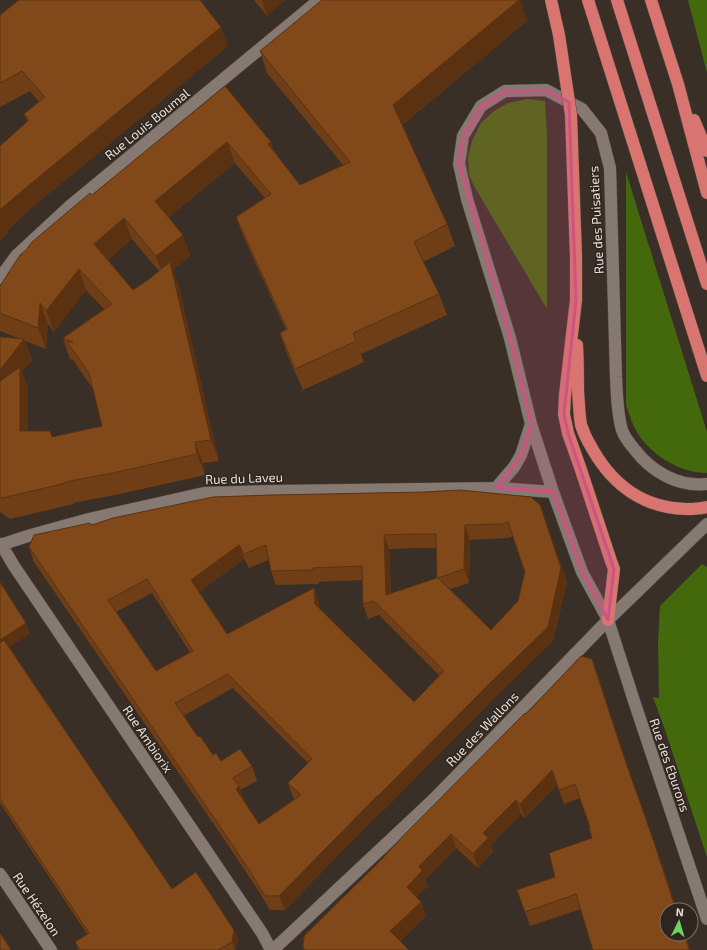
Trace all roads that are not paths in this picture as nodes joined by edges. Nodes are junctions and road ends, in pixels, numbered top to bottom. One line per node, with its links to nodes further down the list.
1 (319, 0): 9 (street, Rue Louis Boumal)
2 (551, 0): 11 (highway, bridge)
3 (588, 0): 12 (highway)
4 (617, 0): 10 (highway)
5 (651, 0): 6 (highway)
6 (678, 84): 7 (highway); 8 (highway)
7 (707, 150)
8 (707, 193)
9 (0, 278)
10 (707, 284)
11 (576, 300): 17 (highway); 20 (highway)
12 (707, 376)
13 (531, 424): 14 (street, Rue des Puisatiers); 15 (street); 16 (street, Rue des Puisatiers)
14 (707, 484)
15 (496, 488): 16 (street, Rue du Laveu); 19 (street, Rue du Laveu)
16 (553, 492): 20 (street, Rue des Eburons)
17 (707, 507)
18 (707, 524): 20 (street, Rue des Wallons)
19 (0, 544): 24 (street, Rue Ambiorix)
20 (608, 620): 22 (street, Rue des Eburons); 24 (street, Rue des Wallons)
21 (0, 874): 23 (street, Rue Hézelon)
22 (707, 919)
23 (51, 950)
24 (272, 950)

